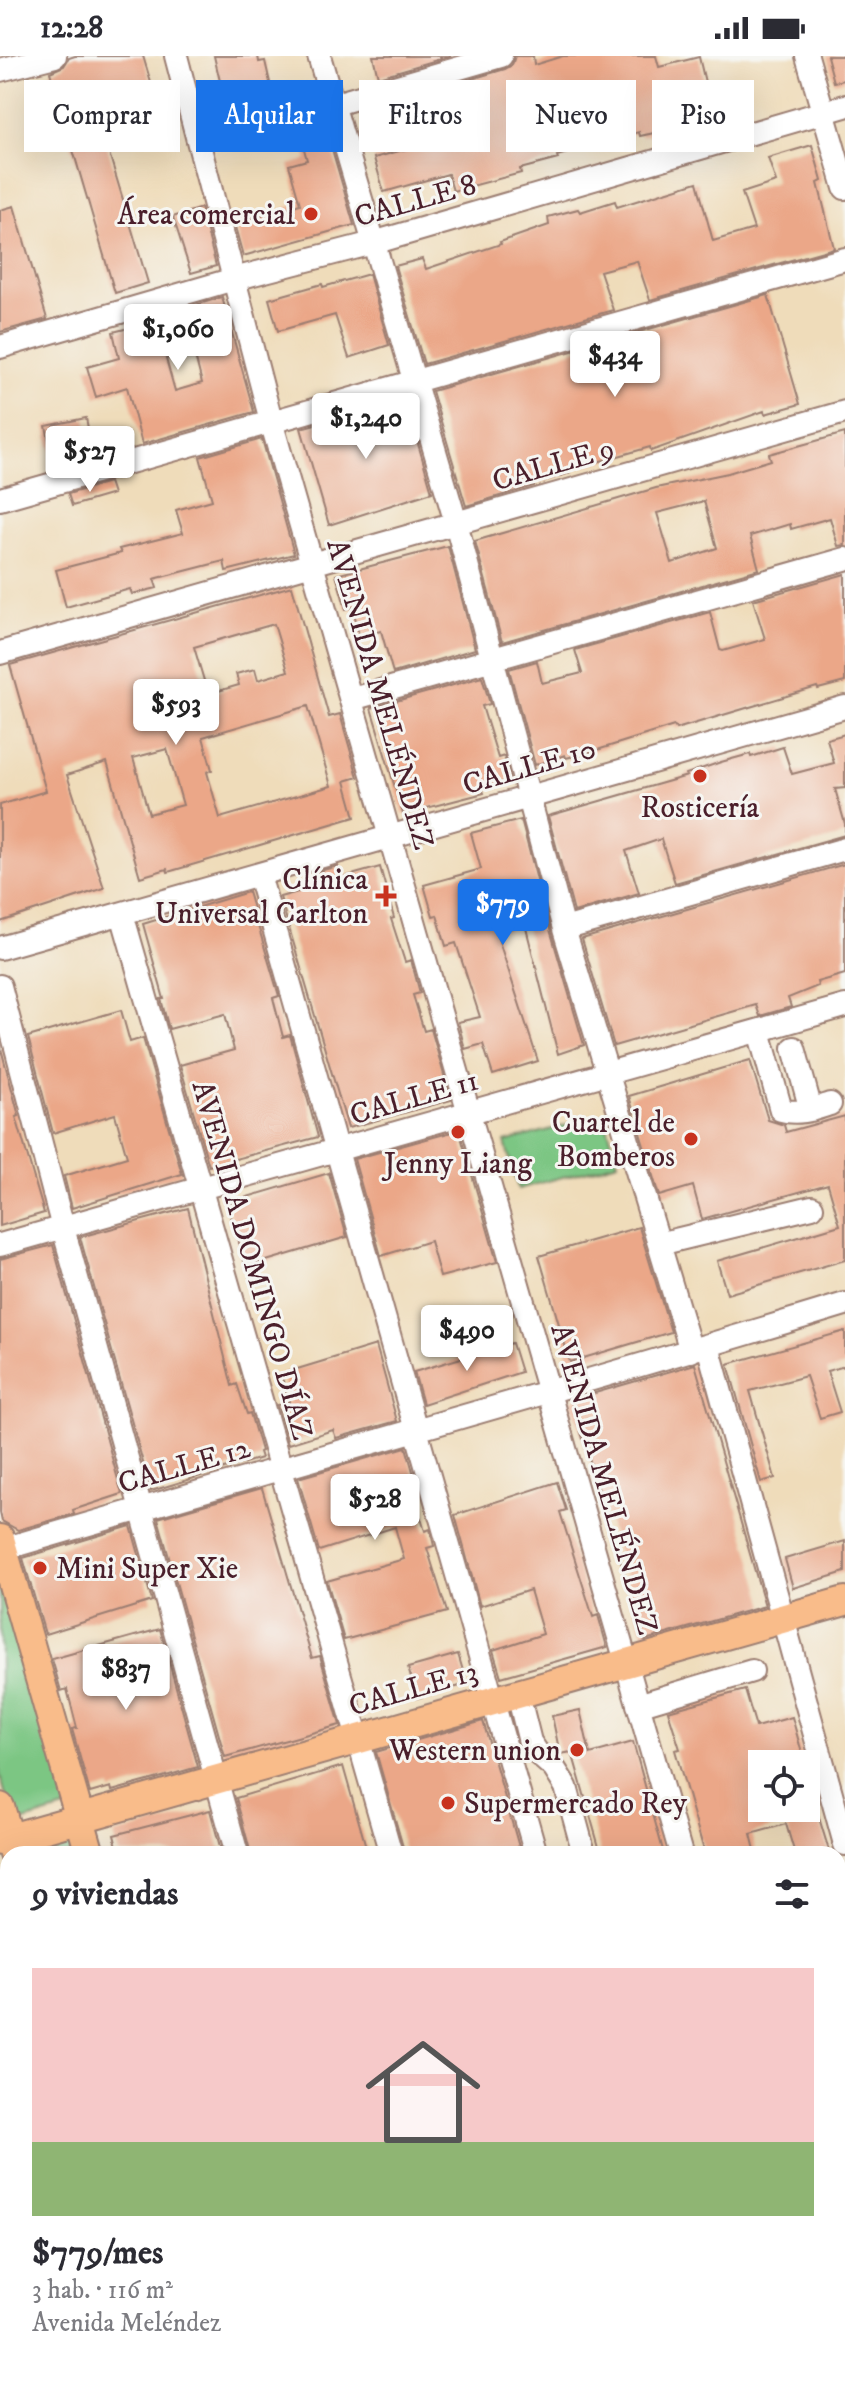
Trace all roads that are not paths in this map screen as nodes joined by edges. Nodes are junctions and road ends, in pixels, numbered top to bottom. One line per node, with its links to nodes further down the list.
1 (55, 56): 6 (street)
2 (176, 56): 14 (street, AVENIDA MELÉNDEZ)
3 (319, 56): 7 (street)
4 (501, 56): 8 (street)
5 (807, 56): 9 (street)
6 (0, 70)
7 (325, 80)
8 (343, 102)
9 (834, 109): 11 (street); 12 (street, CALLE 8)
10 (343, 142): 12 (street)
11 (845, 188)
12 (373, 243): 14 (street, CALLE 8); 16 (street)
13 (845, 259): 16 (street)
14 (234, 279): 15 (street, CALLE 8); 18 (street, AVENIDA MELÉNDEZ)
15 (0, 347)
16 (415, 382): 18 (street); 20 (street)
17 (845, 412): 20 (street, CALLE 9)
18 (271, 421): 19 (street); 22 (street, AVENIDA MELÉNDEZ)
19 (0, 499)
20 (456, 523): 22 (street, CALLE 9); 24 (street)
21 (845, 559): 24 (street)
22 (313, 564): 23 (street, CALLE 9); 25 (street, AVENIDA MELÉNDEZ)
23 (0, 653)
24 (492, 660): 25 (street); 27 (street)
25 (352, 699): 28 (street, AVENIDA MELÉNDEZ)
26 (845, 707): 27 (street, CALLE 10)
27 (529, 796): 28 (street, CALLE 10); 32 (street)
28 (391, 837): 30 (street, CALLE 10); 39 (street, AVENIDA MELÉNDEZ)
29 (845, 849): 32 (street)
30 (259, 875): 31 (street, CALLE 10); 40 (street)
31 (122, 914): 33 (street, CALLE 10); 41 (street, AVENIDA DOMINGO DÍAZ)
32 (564, 929): 38 (street)
33 (0, 948)
34 (0, 986): 43 (street)
35 (843, 1014): 36 (street, CALLE 11)
36 (759, 1031): 37 (street); 38 (street, CALLE 11)
37 (794, 1048)
38 (606, 1075): 39 (street, CALLE 11); 44 (street)
39 (469, 1112): 40 (street, CALLE 11); 48 (street, AVENIDA MELÉNDEZ)
40 (337, 1150): 41 (street, CALLE 11); 49 (street)
41 (201, 1188): 43 (street, CALLE 11); 50 (street, AVENIDA DOMINGO DÍAZ)
42 (812, 1207): 44 (street)
43 (63, 1228): 45 (street, CALLE 11); 51 (street)
44 (659, 1244): 47 (street)
45 (0, 1245)
46 (845, 1304): 47 (street, CALLE 12)
47 (700, 1349): 48 (street, CALLE 12); 54 (street)
48 (549, 1392): 49 (street, CALLE 12); 55 (street, AVENIDA MELÉNDEZ)
49 (416, 1430): 50 (street, CALLE 12); 57 (street)
50 (281, 1469): 51 (street, CALLE 12); 59 (street, AVENIDA DOMINGO DÍAZ)
51 (141, 1508): 52 (street, CALLE 12); 60 (street)
52 (1, 1546): 62 (main road)
53 (845, 1601): 54 (main road, CALLE 13)
54 (783, 1618): 55 (main road, CALLE 13); 64 (street)
55 (626, 1663): 57 (main road, CALLE 13); 58 (street, AVENIDA MELÉNDEZ)
56 (752, 1671): 58 (street)
57 (505, 1698): 59 (main road, CALLE 13); 68 (street); 69 (street)
58 (638, 1705): 70 (street, AVENIDA MELÉNDEZ)
59 (358, 1739): 60 (main road, CALLE 13); 67 (street, AVENIDA DOMINGO DÍAZ)
60 (215, 1780): 62 (main road, CALLE 13); 66 (street)
61 (0, 1807): 63 (main road)
62 (80, 1818): 63 (main road, CALLE 13); 65 (main road)
63 (8, 1844)
64 (845, 1844)
65 (88, 1846)
66 (235, 1846)
67 (389, 1846)
68 (534, 1846)
69 (582, 1846)
70 (679, 1846)

